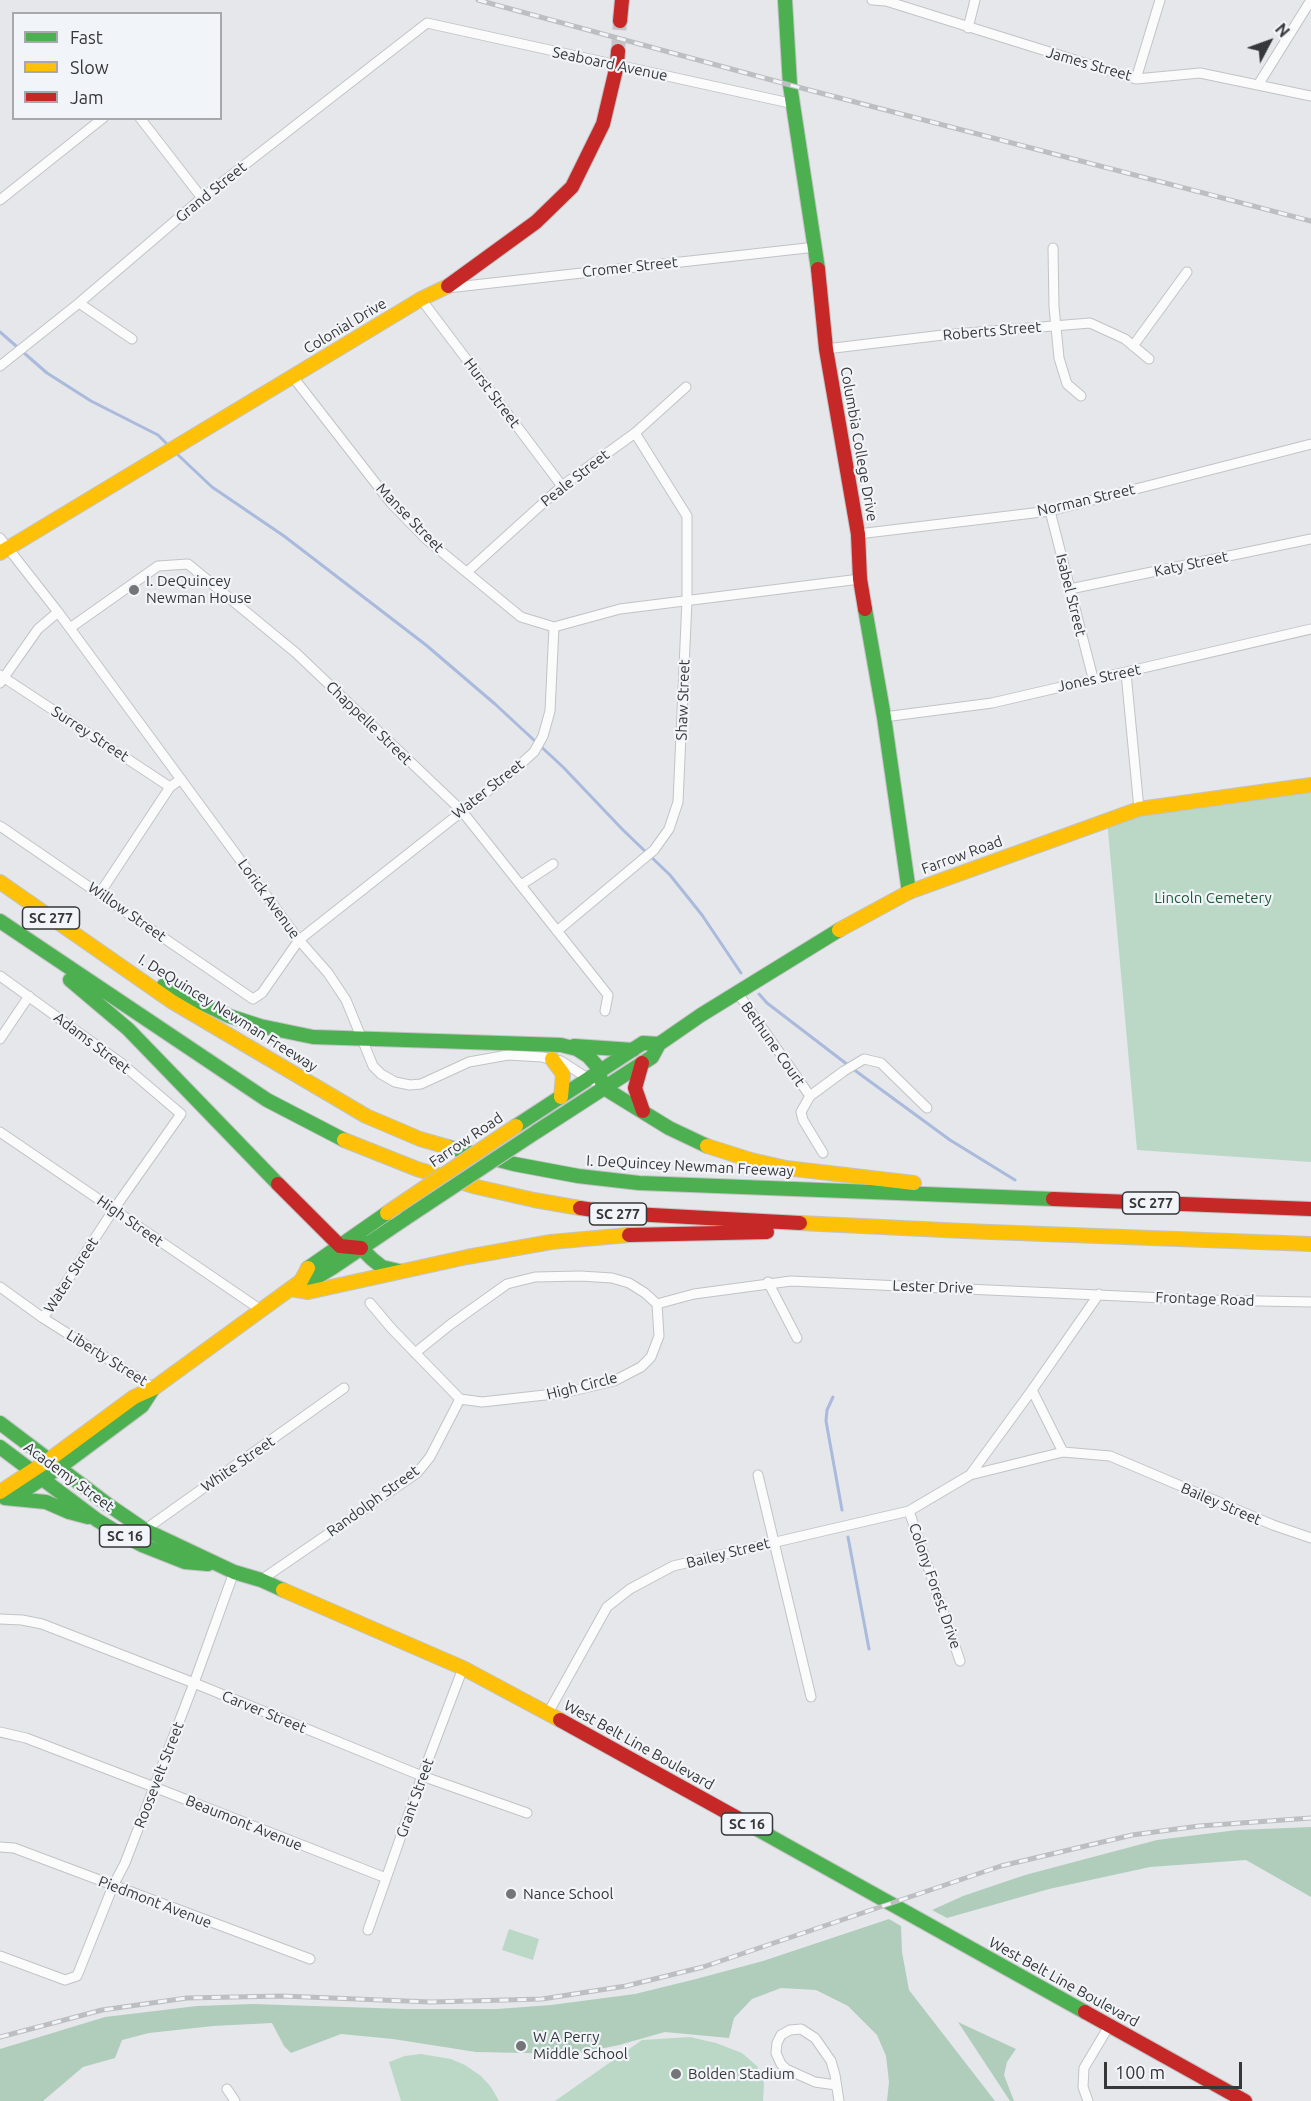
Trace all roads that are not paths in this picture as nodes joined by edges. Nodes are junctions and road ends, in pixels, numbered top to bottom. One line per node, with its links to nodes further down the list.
1 (622, 0): 7 (main road)
2 (785, 0): 14 (main road, Columbia College Drive)
3 (872, 0): 9 (street, James Street)
4 (975, 0): 9 (street)
5 (1160, 0): 11 (street)
6 (1311, 0): 12 (street)
7 (620, 21)
8 (427, 23): 10 (street, Seaboard Avenue); 17 (street, Grand Street)
9 (968, 28): 11 (street, James Street)
10 (617, 58): 14 (street, Seaboard Avenue); 22 (main road, Colonial Drive)
11 (1136, 79): 12 (street, James Street)
12 (1258, 85): 13 (street, James Street)
13 (1311, 96)
14 (794, 104): 19 (main road, Columbia College Drive)
15 (100, 120): 18 (street)
16 (142, 120): 17 (street)
17 (202, 198): 24 (street, Grand Street)
18 (0, 200)
19 (816, 247): 22 (street, Cromer Street); 28 (main road, Columbia College Drive)
20 (1053, 248): 25 (street)
21 (1187, 272): 27 (street)
22 (445, 288): 23 (main road, Colonial Drive)
23 (422, 299): 31 (main road, Colonial Drive); 36 (street, Hurst Street)
24 (79, 303): 26 (street); 30 (street, Grand Street)
25 (1056, 325): 27 (street, Roberts Street); 28 (street, Roberts Street); 33 (street)
26 (132, 339)
27 (1133, 346): 29 (street, Roberts Street)
28 (826, 349): 38 (main road, Columbia College Drive)
29 (1149, 359)
30 (0, 366)
31 (292, 377): 40 (main road, Colonial Drive); 41 (street, Manse Street)
32 (686, 387): 34 (street, Peale Street)
33 (1081, 396)
34 (635, 433): 36 (street, Peale Street); 44 (street, Shaw Street)
35 (1311, 444): 37 (street, Norman Street)
36 (562, 486): 41 (street, Peale Street)
37 (1050, 511): 38 (street, Norman Street); 43 (street, Isabel Street)
38 (858, 534): 42 (main road, Columbia College Drive)
39 (1311, 539): 43 (street, Katy Street)
40 (2, 546): 45 (street, Lorick Avenue)
41 (466, 572): 46 (street, Manse Street)
42 (860, 579): 44 (street); 52 (main road, Columbia College Drive)
43 (1070, 589): 51 (street, Isabel Street)
44 (687, 600): 46 (street); 66 (street, Shaw Street)
45 (58, 612): 47 (street, Lorick Avenue); 50 (street)
46 (554, 627): 57 (street, Water Street)
47 (70, 628): 53 (street, Lorick Avenue); 57 (street, Chappelle Street)
48 (1311, 629): 49 (street, Jones Street)
49 (1126, 672): 51 (street, Jones Street); 56 (street)
50 (1, 678): 55 (street, Surrey Street)
51 (1093, 678): 52 (street, Jones Street)
52 (884, 717): 62 (main road, Columbia College Drive)
53 (181, 779): 55 (street); 67 (street, Lorick Avenue)
54 (1311, 786): 56 (main road, Farrow Road)
55 (170, 787): 63 (street)
56 (1139, 809): 62 (main road, Farrow Road)
57 (461, 810): 61 (street, Chappelle Street); 67 (street, Water Street)
58 (0, 826): 63 (street, Willow Street)
59 (553, 864): 61 (street)
60 (0, 882): 68 (main road, I. DeQuincey Newman Freeway / SC 277)
61 (521, 885): 66 (street, Chappelle Street)
62 (909, 892): 70 (main road, Farrow Road)
63 (100, 893): 72 (street, Willow Street)
64 (0, 921): 93 (main road, SC 277)
65 (0, 927): 96 (main road)
66 (557, 931): 73 (street, Chappelle Street)
67 (299, 940): 72 (street, Water Street); 75 (street, Lorick Avenue)
68 (102, 954): 75 (main road); 90 (main road, I. DeQuincey Newman Freeway / SC 277)
69 (0, 976): 71 (street, Adams Street)
70 (737, 992): 76 (main road, Farrow Road); 83 (street, Bethune Court)
71 (29, 996): 74 (street); 87 (street, Adams Street)
72 (253, 999)
73 (605, 1011)
74 (0, 1039)
75 (362, 1039): 77 (main road); 79 (street, Lorick Avenue)
76 (659, 1044): 78 (main road, Farrow Road); 80 (main road, Farrow Road)
77 (561, 1045): 78 (main road); 81 (main road)
78 (633, 1050): 81 (main road, Farrow Road)
79 (552, 1059): 81 (street, Lorick Avenue); 84 (main road)
80 (642, 1063): 82 (main road, Farrow Road); 86 (main road)
81 (593, 1076): 82 (main road); 84 (main road, Farrow Road)
82 (604, 1088): 86 (main road); 97 (main road, Farrow Road, bridge)
83 (810, 1096): 85 (street, Bethune Court); 89 (street, Bethune Court)
84 (561, 1097): 94 (main road, Farrow Road, bridge)
85 (927, 1108)
86 (643, 1111): 90 (main road)
87 (181, 1114): 91 (street, Water Street)
88 (0, 1132): 91 (street, High Street)
89 (823, 1153)
90 (992, 1196): 92 (main road, I. DeQuincey Newman Freeway / SC 277)
91 (114, 1209): 106 (street, High Street); 107 (street, Water Street)
92 (1311, 1209)
93 (964, 1231): 95 (main road, SC 277); 98 (main road)
94 (360, 1232): 96 (main road, Farrow Road); 97 (main road)
95 (1311, 1244)
96 (340, 1246): 97 (main road); 100 (main road, Farrow Road)
97 (361, 1248): 98 (main road); 100 (main road, Farrow Road)
98 (400, 1272): 100 (main road)
99 (768, 1282): 102 (street, Lester Drive); 105 (street); 108 (street)
100 (296, 1285): 106 (main road, Farrow Road)
101 (0, 1287): 107 (street, Liberty Street)
102 (1099, 1294): 103 (street, Frontage Road); 112 (street, Bailey Street)
103 (1311, 1302)
104 (370, 1303): 109 (street)
105 (657, 1304): 109 (street); 113 (street, High Circle)
106 (261, 1310): 110 (main road, Farrow Road)
107 (43, 1318): 110 (street, Liberty Street)
108 (797, 1338)
109 (415, 1353): 113 (street)
110 (154, 1388): 117 (main road, Farrow Road)
111 (344, 1388): 124 (street, White Street)
112 (1032, 1390): 116 (street); 120 (street, Bailey Street)
113 (460, 1399): 130 (street, Randolph Street)
114 (0, 1424): 117 (main road, West Belt Line Boulevard / SC 16)
115 (0, 1447): 118 (main road, Academy Street / SC 16)
116 (1063, 1452): 120 (street, Bailey Street); 125 (street, Bailey Street)
117 (55, 1463): 118 (main road, Farrow Road); 124 (main road, West Belt Line Boulevard / SC 16)
118 (37, 1475): 121 (main road, Farrow Road); 123 (main road, Academy Street / SC 16)
119 (758, 1475): 127 (street)
120 (970, 1475): 122 (street, Bailey Street)
121 (2, 1496): 123 (main road)
122 (909, 1511): 127 (street, Bailey Street); 132 (street, Colony Forest Drive)
123 (97, 1520): 126 (main road, Academy Street / SC 16)
124 (145, 1530): 126 (street, White Street); 128 (main road, West Belt Line Boulevard / SC 16)
125 (1311, 1538)
126 (131, 1539): 128 (main road, Academy Street / SC 16)
127 (773, 1542): 135 (street); 136 (street, Bailey Street)
128 (220, 1566): 129 (main road, West Belt Line Boulevard / SC 16)
129 (234, 1572): 130 (main road, West Belt Line Boulevard / SC 16); 134 (street, Roosevelt Street)
130 (261, 1580): 133 (main road, West Belt Line Boulevard / SC 16)
131 (0, 1619): 134 (street, Carver Street)
132 (960, 1661)
133 (464, 1668): 136 (main road, West Belt Line Boulevard / SC 16); 138 (street, Grant Street)
134 (194, 1683): 138 (street, Carver Street); 139 (street, Roosevelt Street)
135 (811, 1697)
136 (548, 1713): 147 (main road, West Belt Line Boulevard / SC 16)
137 (0, 1732): 139 (street, Beaumont Avenue)
138 (422, 1776): 140 (street, Carver Street); 142 (street, Grant Street)
139 (154, 1787): 142 (street, Beaumont Avenue); 143 (street, Roosevelt Street)
140 (527, 1813)
141 (0, 1847): 143 (street, Piedmont Avenue)
142 (386, 1878): 144 (street, Grant Street)
143 (113, 1886): 145 (street, Roosevelt Street); 146 (street, Piedmont Avenue)
144 (368, 1930)
145 (0, 1956)
146 (310, 1959)
147 (1109, 2026): 152 (street); 153 (main road, West Belt Line Boulevard / SC 16)
148 (836, 2085): 148 (street); 151 (street)
149 (227, 2089): 150 (street)
150 (235, 2101)
151 (839, 2101)
152 (1088, 2101)
153 (1245, 2101)

